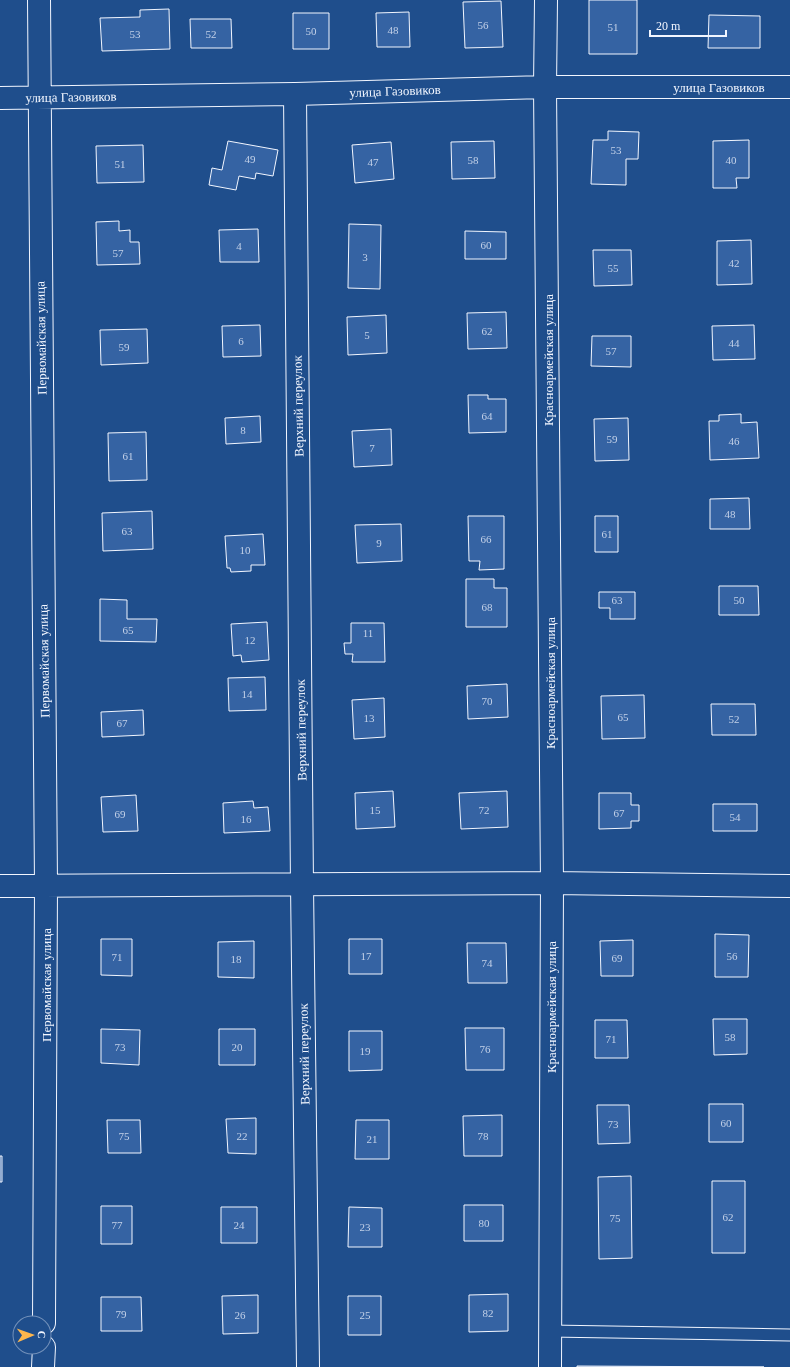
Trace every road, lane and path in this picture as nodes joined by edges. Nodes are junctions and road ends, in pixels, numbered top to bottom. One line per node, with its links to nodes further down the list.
1 (39, 0): 7 (street, Первомайская улица)
2 (546, 0): 3 (street, Красноармейская улица)
3 (545, 87): 4 (street, улица Газовиков); 5 (street, улица Газовиков); 8 (street, Красноармейская улица)
4 (790, 87)
5 (295, 94): 7 (street, улица Газовиков); 10 (street, Верхний переулок)
6 (0, 98): 7 (street, улица Газовиков)
7 (39, 98): 9 (street, Первомайская улица)
8 (552, 883): 10 (street); 12 (street); 14 (street, Красноармейская улица)
9 (46, 884): 10 (street); 11 (street); 13 (street, Первомайская улица)
10 (302, 885): 18 (street, Верхний переулок)
11 (0, 886)
12 (790, 886)
13 (44, 1315)
14 (550, 1331): 15 (lane); 19 (street, Красноармейская улица)
15 (790, 1334)
16 (44, 1355): 17 (street)
17 (43, 1367)
18 (308, 1367)
19 (550, 1367)

